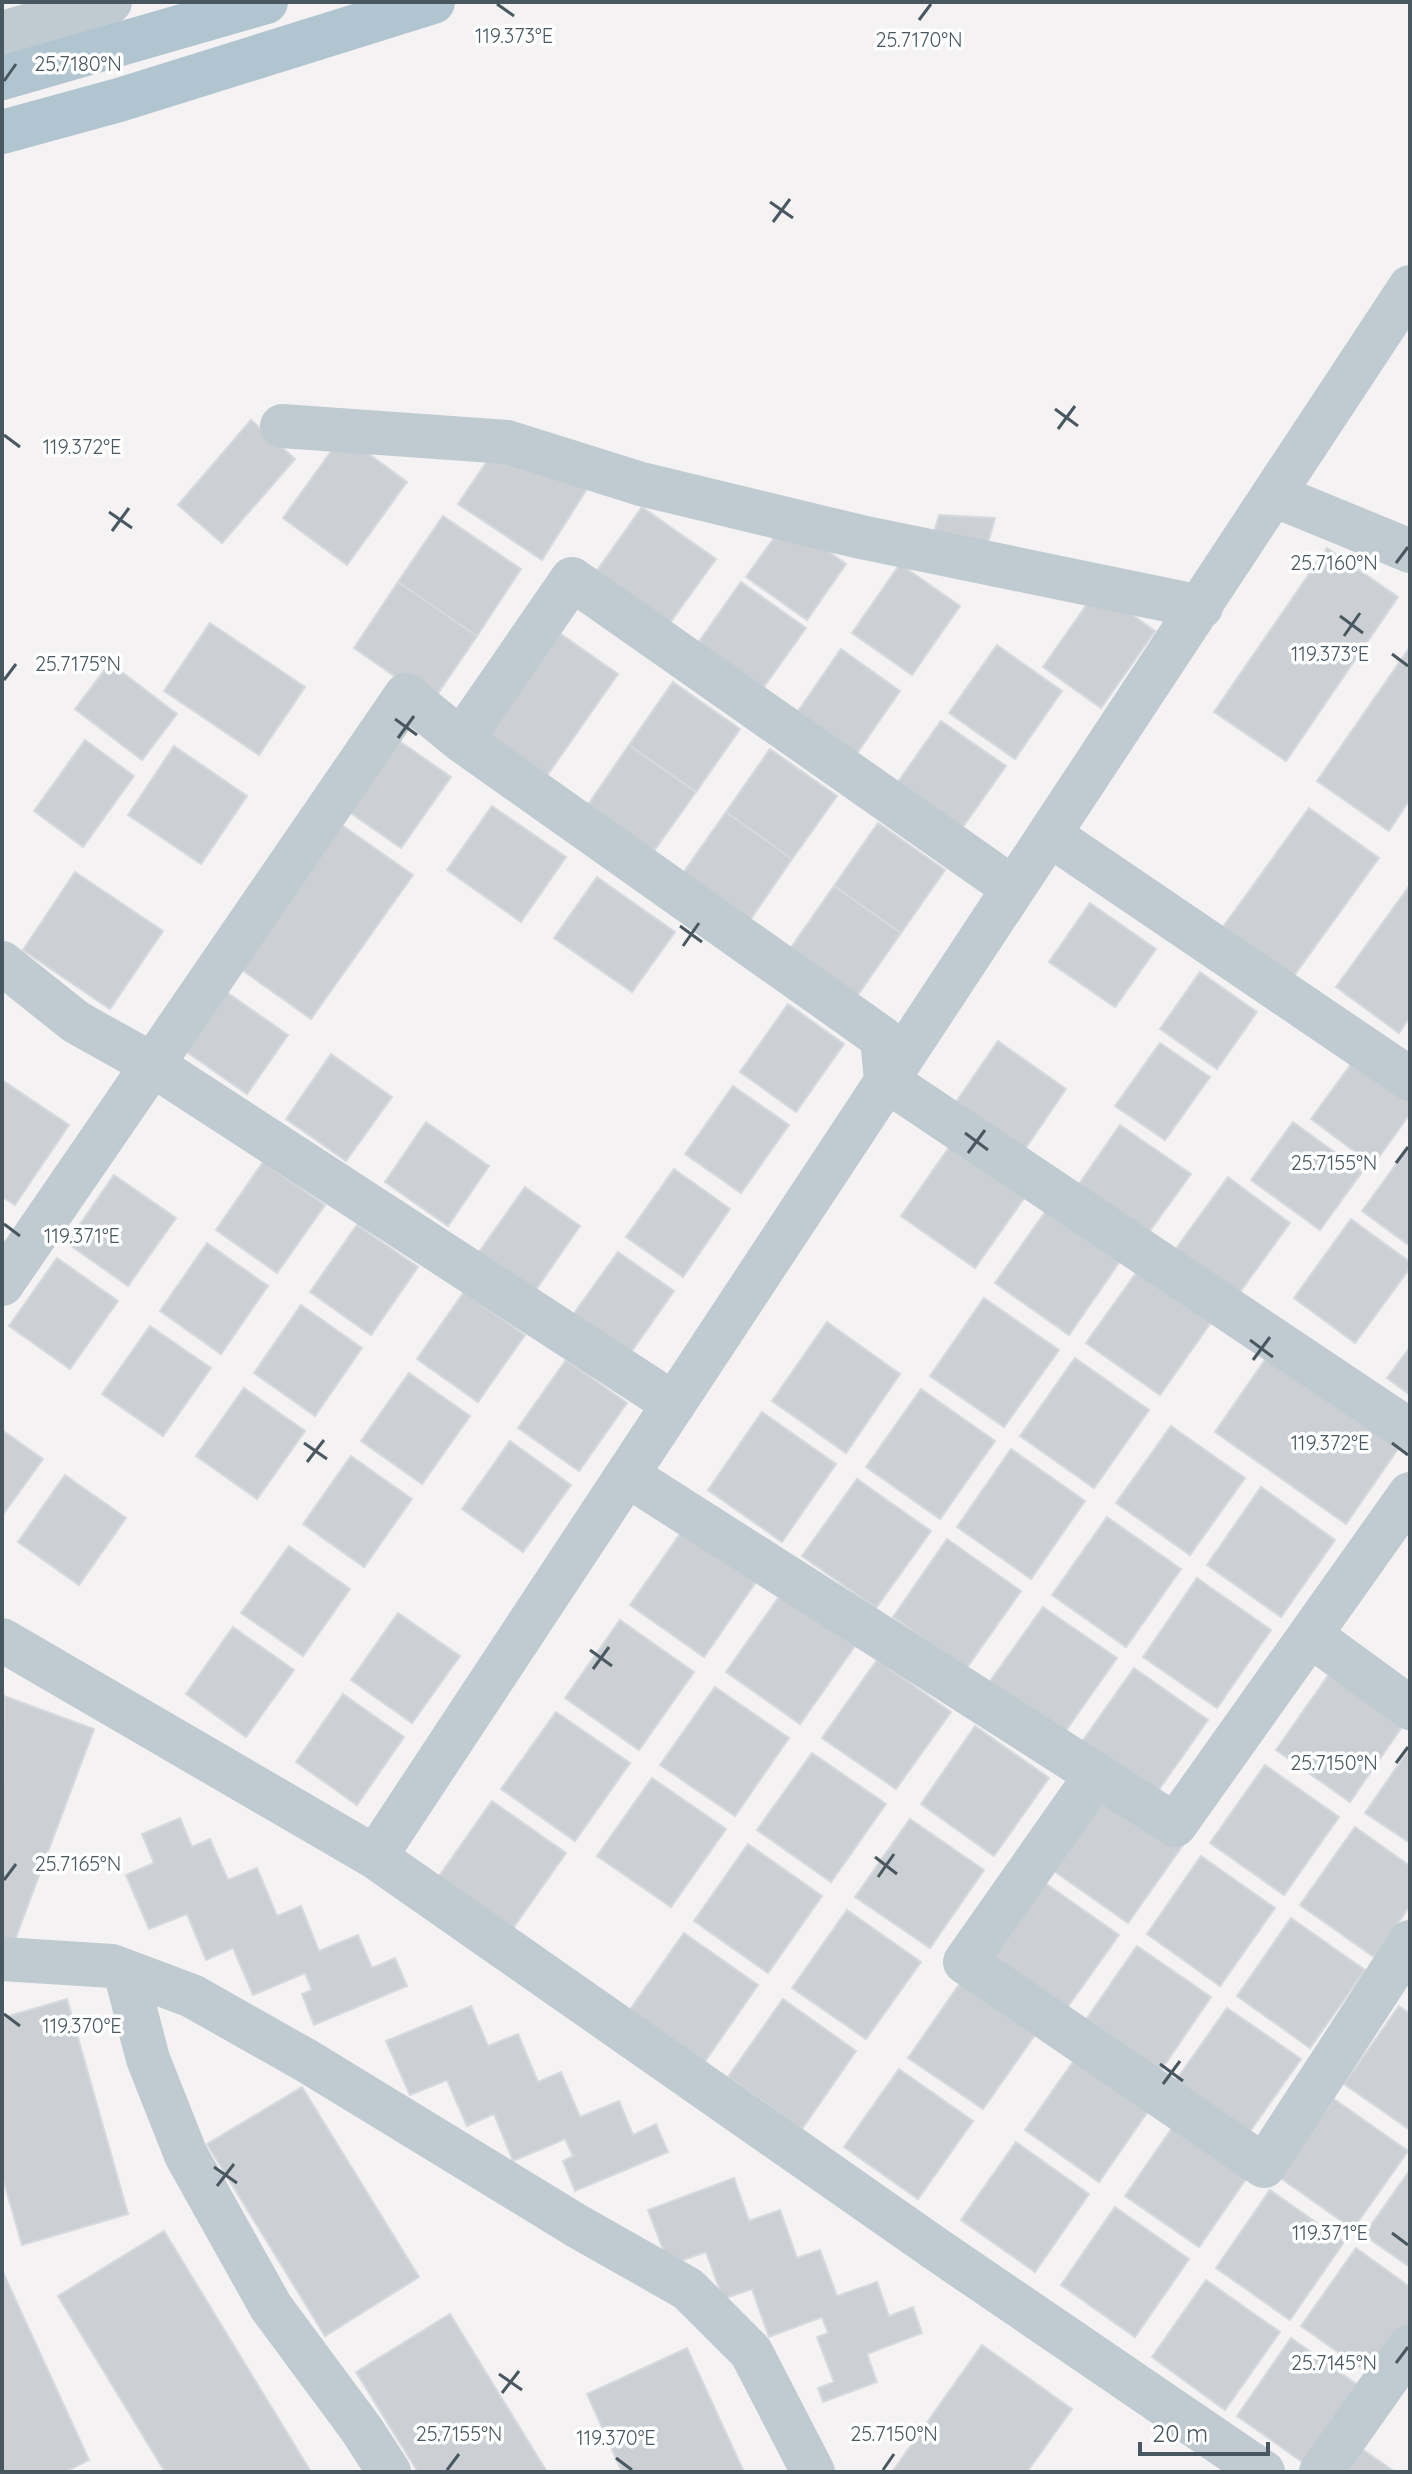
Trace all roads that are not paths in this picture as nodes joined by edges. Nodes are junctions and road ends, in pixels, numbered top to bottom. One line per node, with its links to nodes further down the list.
1 (110, 2): 4 (street)
2 (266, 2): 5 (main road)
3 (433, 2): 6 (main road)
4 (2, 33)
5 (2, 78)
6 (2, 132)
7 (1410, 287): 9 (street)
8 (282, 426): 11 (street)
9 (1274, 495): 10 (street); 11 (street)
10 (1410, 551)
11 (1201, 607): 13 (street)
12 (461, 740): 14 (street); 16 (street); 18 (street)
13 (1050, 835): 14 (street); 17 (street)
14 (1013, 888): 18 (street)
15 (2, 963): 16 (street)
16 (153, 1065): 19 (street); 20 (street)
17 (1410, 1079)
18 (886, 1080): 20 (street); 21 (street)
19 (2, 1284)
20 (674, 1404): 22 (street)
21 (1410, 1431)
22 (627, 1475): 27 (street); 28 (street)
23 (1410, 1494): 24 (street)
24 (1310, 1635): 26 (street); 27 (street)
25 (2, 1640): 28 (street)
26 (1410, 1708)
27 (1097, 1774): 29 (street)
28 (375, 1857): 35 (street)
29 (1410, 1942)
30 (2, 1959): 31 (street)
31 (125, 1971): 33 (street); 34 (street)
32 (1410, 2346): 36 (street)
33 (389, 2472)
34 (813, 2472)
35 (1263, 2472)
36 (1321, 2472)

